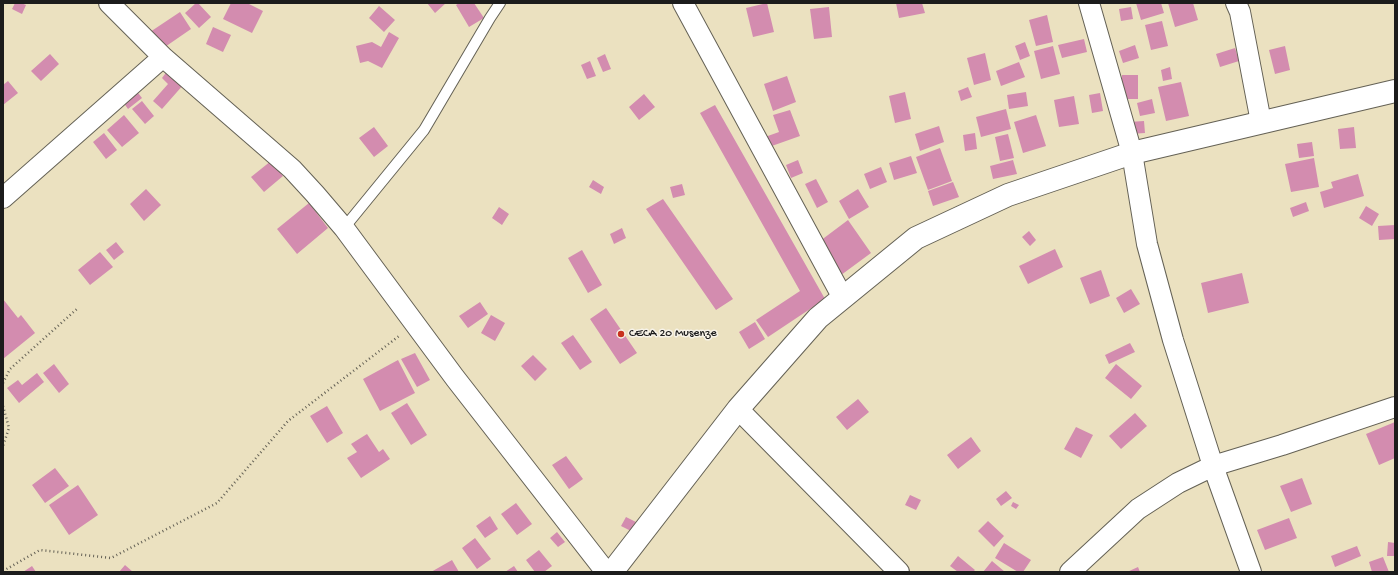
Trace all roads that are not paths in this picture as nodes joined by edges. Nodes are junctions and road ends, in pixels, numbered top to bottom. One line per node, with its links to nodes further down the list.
1 (109, 3): 6 (street)
2 (500, 3): 11 (lane)
3 (683, 3): 12 (street)
4 (1089, 3): 9 (street)
5 (1236, 3): 8 (street)
6 (163, 57): 10 (street); 11 (street)
7 (1395, 91): 8 (street)
8 (1260, 122): 9 (street)
9 (1132, 153): 12 (street); 15 (street)
10 (3, 198)
11 (344, 228): 16 (street)
12 (843, 298): 14 (street)
13 (1395, 407): 15 (street)
14 (738, 409): 17 (street); 18 (street)
15 (1212, 466): 19 (street); 20 (street)
16 (606, 572)
17 (612, 572)
18 (900, 572)
19 (1070, 572)
20 (1251, 572)

